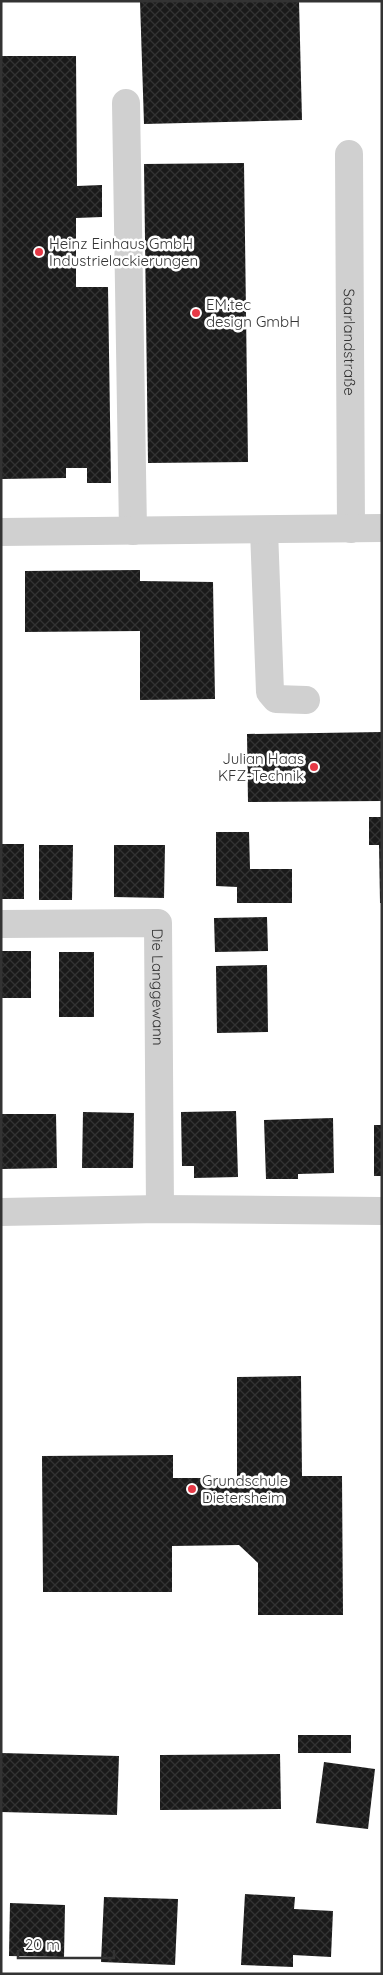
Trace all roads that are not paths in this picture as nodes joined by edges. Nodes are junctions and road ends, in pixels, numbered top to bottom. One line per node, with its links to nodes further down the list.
1 (126, 103): 6 (street)
2 (349, 154): 4 (street, Saarlandstraße)
3 (382, 528): 4 (street)
4 (351, 529): 5 (street)
5 (264, 530): 6 (street); 8 (street)
6 (133, 531): 7 (street)
7 (1, 532)
8 (306, 700)
9 (1, 924): 10 (street, Die Langgewann)
10 (160, 1209): 11 (street); 12 (street)
11 (382, 1211)
12 (1, 1212)

